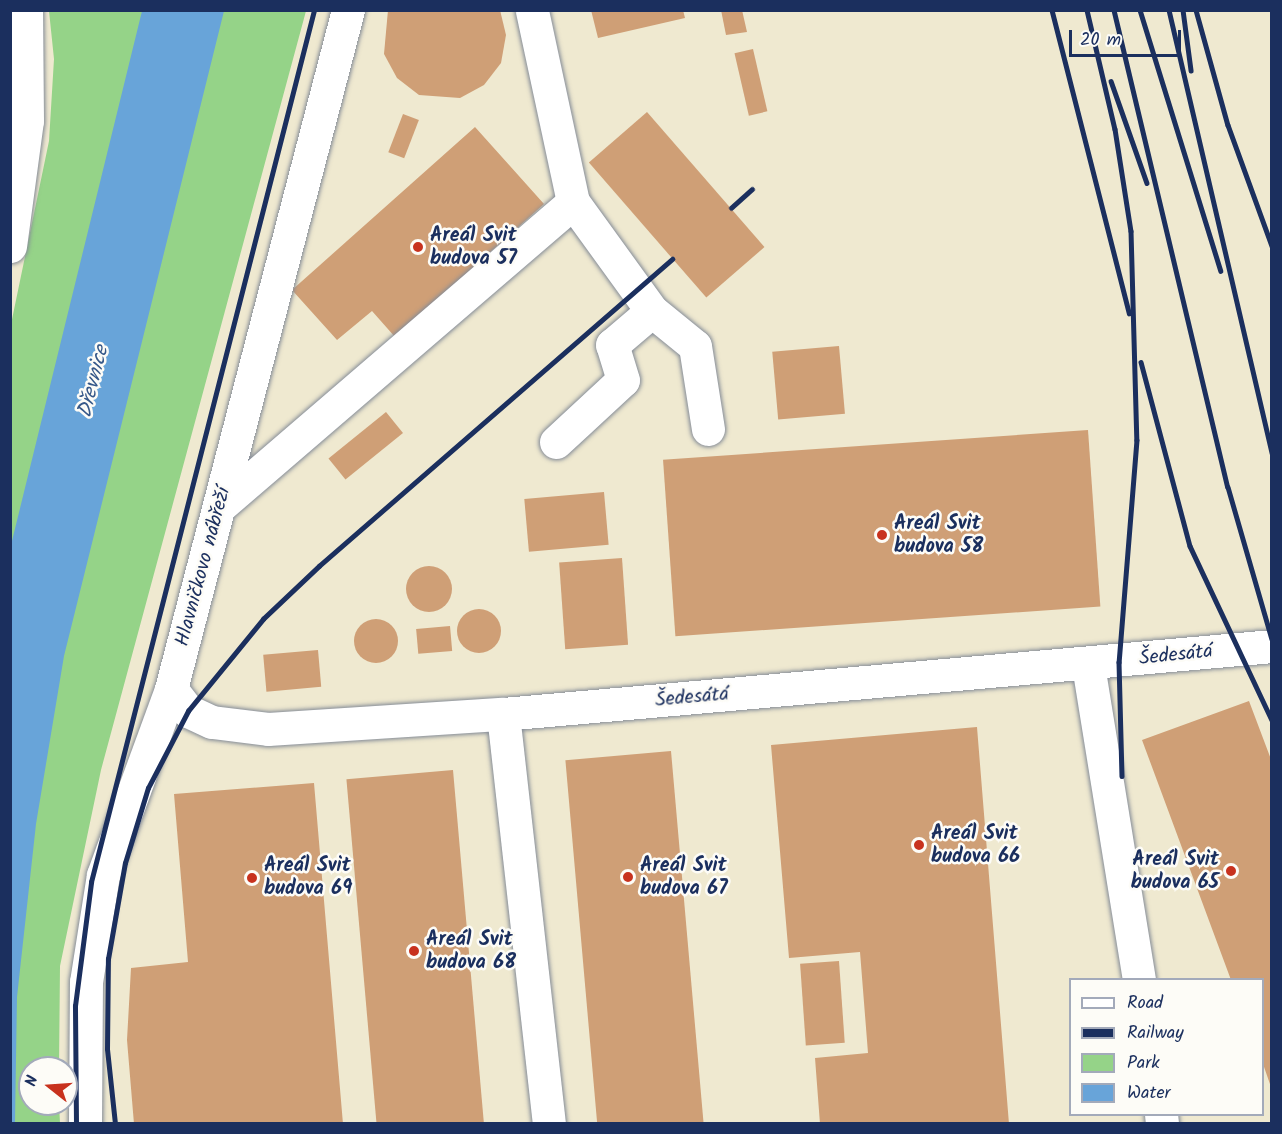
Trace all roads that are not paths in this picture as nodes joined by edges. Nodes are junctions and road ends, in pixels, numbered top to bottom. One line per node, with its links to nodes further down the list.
1 (26, 10): 5 (street)
2 (348, 10): 9 (street, Hlavničkovo nábřeží)
3 (532, 10): 4 (street)
4 (573, 202): 6 (street); 9 (street)
5 (10, 246)
6 (652, 311): 7 (street); 8 (street)
7 (708, 429)
8 (556, 442)
9 (220, 506): 12 (street, Hlavničkovo nábřeží)
10 (1272, 646): 11 (street, Šedesátá)
11 (1088, 665): 13 (street, Šedesátá); 14 (street)
12 (171, 688): 13 (street, Šedesátá); 15 (street, Hlavničkovo nábřeží)
13 (502, 714): 16 (street)
14 (1139, 978)
15 (85, 1124)
16 (549, 1124)

